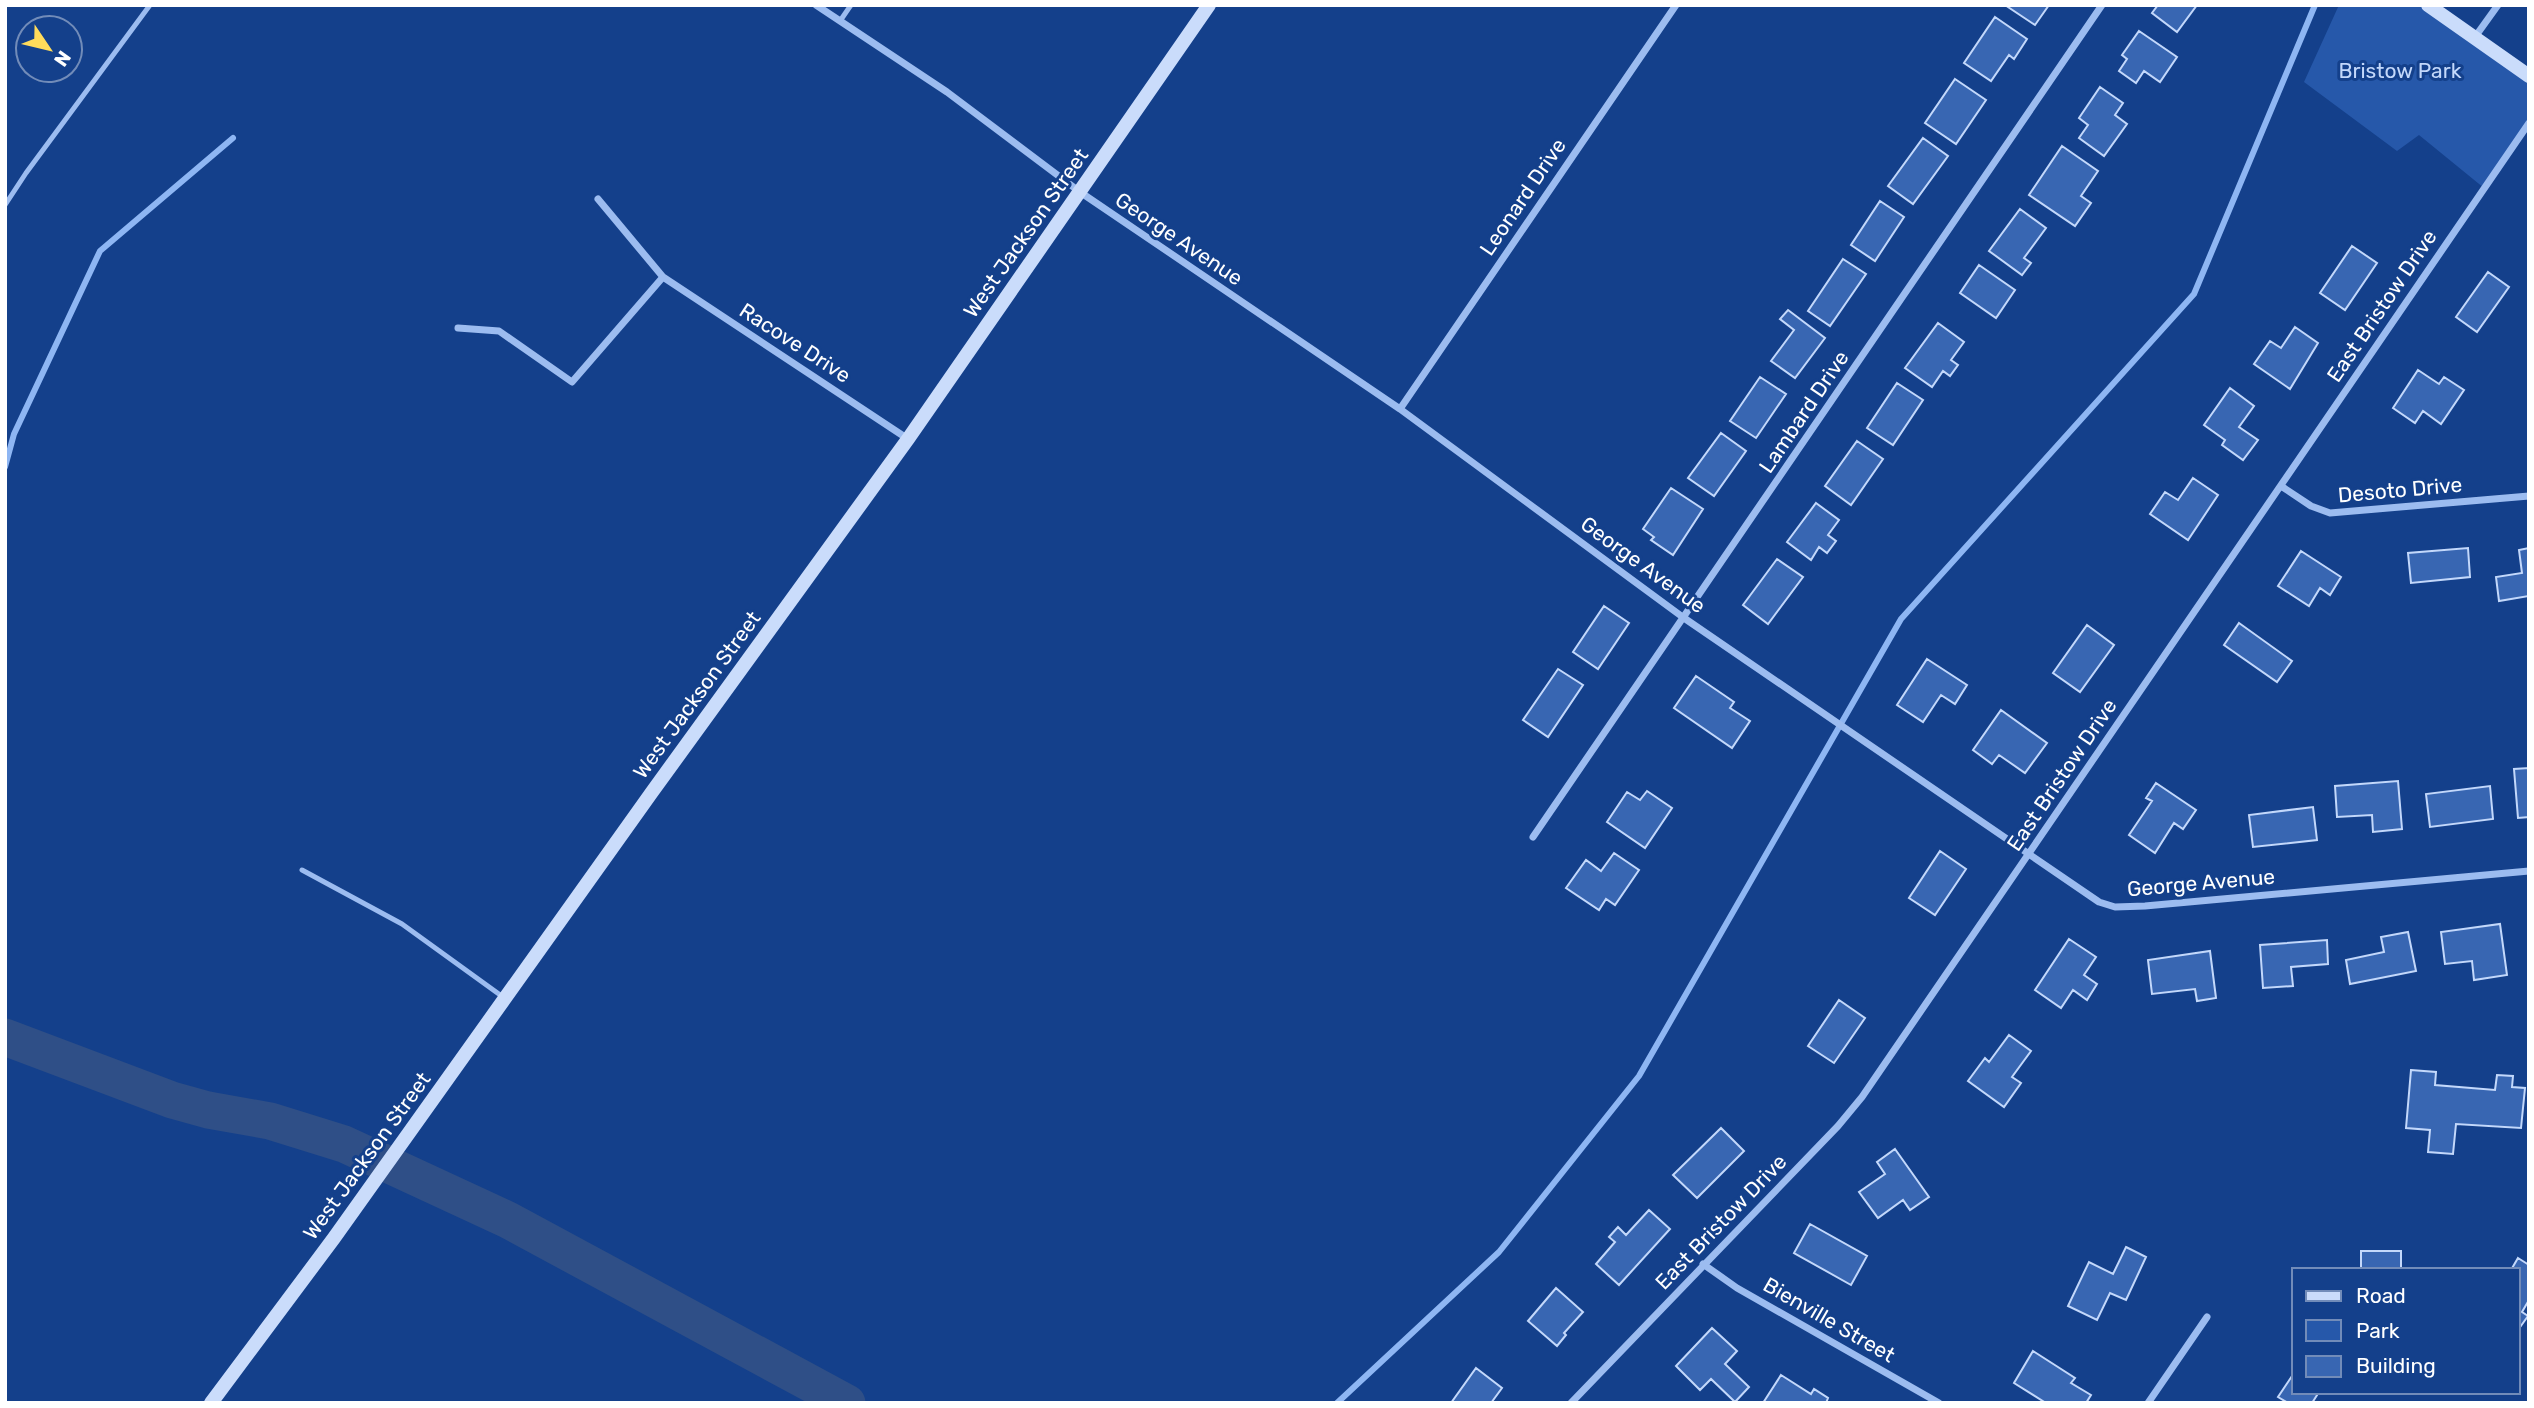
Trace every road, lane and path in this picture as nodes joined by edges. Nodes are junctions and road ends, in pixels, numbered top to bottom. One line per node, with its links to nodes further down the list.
1 (150, 5): 15 (lane)
2 (816, 5): 9 (street, George Avenue)
3 (851, 5): 9 (lane)
4 (1209, 5): 13 (street, West Jackson Street)
5 (1676, 5): 18 (street, Leonard Drive)
6 (2102, 5): 22 (street, Lambard Drive)
7 (2428, 5): 10 (street)
8 (2498, 5): 10 (street)
9 (839, 21): 13 (street, George Avenue)
10 (2475, 37): 11 (street)
11 (2529, 76)
12 (2529, 123): 20 (street, East Bristow Drive)
13 (1080, 192): 18 (street, George Avenue); 19 (street, West Jackson Street)
14 (598, 199): 16 (street, Racove Drive)
15 (5, 205)
16 (663, 277): 17 (street); 19 (street, Racove Drive)
17 (458, 328)
18 (1399, 409): 22 (street, George Avenue)
19 (908, 439): 27 (street, West Jackson Street)
20 (2281, 486): 21 (street, Desoto Drive); 24 (street, East Bristow Drive)
21 (2529, 496)
22 (1684, 618): 23 (street, Lambard Drive); 24 (street, George Avenue)
23 (1533, 837)
24 (2029, 855): 26 (street, George Avenue); 28 (street, East Bristow Drive)
25 (302, 870): 27 (lane)
26 (2529, 871)
27 (506, 999): 30 (street, West Jackson Street)
28 (1703, 1264): 31 (street, East Bristow Drive); 32 (street, Bienville Street)
29 (2207, 1317): 33 (street)
30 (211, 1403)
31 (1572, 1403)
32 (1939, 1403)
33 (2148, 1403)

